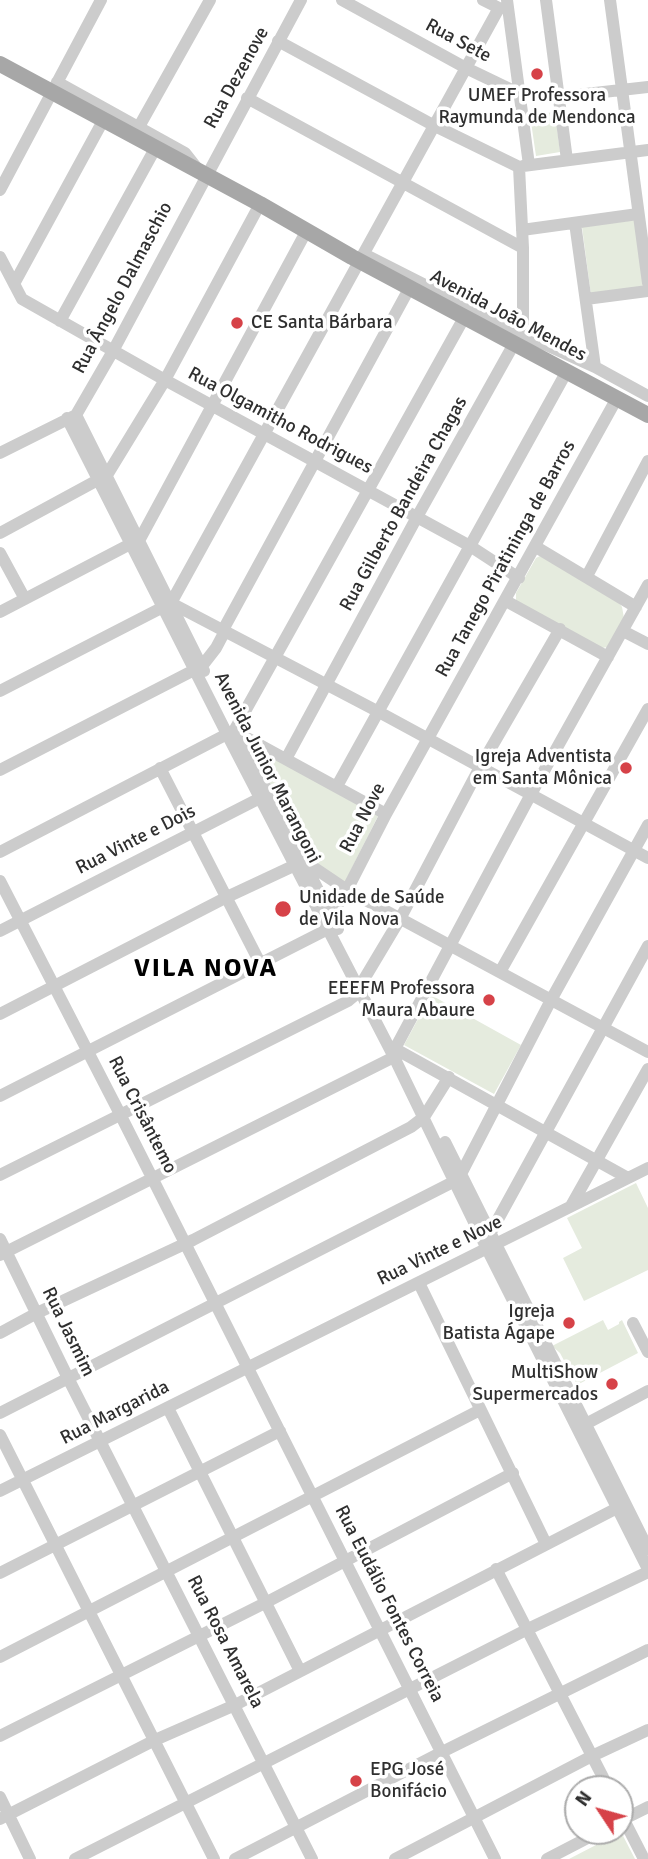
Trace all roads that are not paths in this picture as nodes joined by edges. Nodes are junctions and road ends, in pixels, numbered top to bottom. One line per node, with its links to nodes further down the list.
1 (101, 0): 12 (street)
2 (210, 0): 20 (street)
3 (301, 0): 9 (street, Rua Dezenove)
4 (342, 0): 11 (street, Rua Sete)
5 (483, 0): 8 (street)
6 (546, 0): 16 (street)
7 (610, 0): 14 (street)
8 (505, 5): 11 (street); 15 (street)
9 (278, 41): 17 (street, Rua Dezenove); 19 (street)
10 (0, 65): 12 (main road, Avenida João Mendes)
11 (466, 68): 15 (street, Rua Sete); 19 (street)
12 (55, 86): 18 (main road, Avenida João Mendes); 20 (street, Avenida João Mendes); 28 (street)
13 (648, 87): 14 (street)
14 (622, 90): 16 (street); 23 (street)
15 (520, 94): 25 (street)
16 (559, 97): 24 (street)
17 (247, 98): 26 (street, Rua Dezenove); 27 (street)
18 (104, 119): 20 (main road, Avenida João Mendes); 38 (street)
19 (433, 125): 25 (street); 27 (street)
20 (136, 131): 21 (main road, Avenida João Mendes); 26 (street, Avenida João Mendes)
21 (156, 147): 26 (main road, Avenida João Mendes); 43 (street)
22 (648, 150): 23 (street)
23 (629, 152): 24 (street); 30 (street)
24 (567, 160): 25 (street)
25 (524, 166): 33 (street)
26 (206, 175): 29 (main road, Avenida João Mendes); 35 (street, Avenida João Mendes); 45 (street, Rua Ângelo Dalmaschio)
27 (403, 183): 34 (street); 35 (street)
28 (0, 190)
29 (260, 204): 32 (main road, Avenida João Mendes); 48 (street)
30 (639, 214): 31 (street); 37 (street)
31 (575, 223): 33 (street); 41 (street)
32 (307, 230): 35 (main road, Avenida João Mendes); 51 (street)
33 (522, 230): 34 (street)
34 (523, 247): 44 (street)
35 (357, 256): 39 (main road, Avenida João Mendes); 44 (street, Avenida João Mendes); 54 (street)
36 (0, 257): 38 (street)
37 (648, 283)
38 (15, 284): 43 (street, Rua Olgamitho Rodrigues)
39 (410, 287): 42 (main road, Avenida João Mendes); 57 (street)
40 (648, 291): 41 (street)
41 (586, 299): 46 (street)
42 (465, 316): 44 (main road, Avenida João Mendes); 59 (street)
43 (60, 321): 45 (street, Rua Olgamitho Rodrigues)
44 (518, 338): 46 (street); 47 (main road, Avenida João Mendes); 60 (street, Rua Gilberto Bandeira Chagas)
45 (113, 351): 48 (street, Rua Olgamitho Rodrigues); 53 (street, Rua Ângelo Dalmaschio)
46 (595, 367): 49 (street)
47 (567, 371): 50 (main road, Avenida João Mendes); 63 (street)
48 (165, 380): 51 (street, Rua Olgamitho Rodrigues); 58 (street)
49 (648, 396)
50 (617, 398): 52 (main road, Avenida João Mendes); 64 (street, Rua Tanego Piratininga de Barros)
51 (213, 405): 54 (street, Rua Olgamitho Rodrigues); 62 (street)
52 (648, 415)
53 (71, 416): 55 (street); 58 (street, Avenida Junior Marangoni)
54 (266, 433): 57 (street, Rua Olgamitho Rodrigues); 71 (street)
55 (0, 453)
56 (648, 461): 66 (street)
57 (316, 462): 59 (street, Rua Olgamitho Rodrigues); 75 (street)
58 (102, 478): 61 (street); 62 (street, Avenida Junior Marangoni)
59 (368, 490): 60 (street, Rua Olgamitho Rodrigues); 78 (street)
60 (417, 517): 63 (street, Rua Olgamitho Rodrigues); 81 (street, Rua Gilberto Bandeira Chagas)
61 (0, 533)
62 (135, 542): 69 (street); 71 (street, Avenida Junior Marangoni)
63 (470, 545): 67 (street, Rua Olgamitho Rodrigues); 84 (street)
64 (536, 547): 66 (street); 67 (street, Rua Tanego Piratininga de Barros)
65 (0, 553): 69 (street)
66 (587, 576): 72 (street)
67 (519, 578): 70 (street, Rua Tanego Piratininga de Barros)
68 (648, 585): 72 (street)
69 (25, 599): 73 (street)
70 (506, 601): 74 (street); 86 (street, Rua Tanego Piratininga de Barros)
71 (167, 606): 75 (street); 80 (street, Avenida Junior Marangoni); 82 (street)
72 (636, 607): 76 (street)
73 (0, 612)
74 (559, 629): 79 (street); 88 (street)
75 (224, 630): 78 (street); 80 (street)
76 (623, 631): 77 (street); 79 (street)
77 (648, 644)
78 (275, 657): 81 (street); 85 (street)
79 (608, 657): 93 (street)
80 (199, 668): 85 (street, Avenida Junior Marangoni); 90 (street)
81 (327, 684): 84 (street); 87 (street)
82 (0, 691)
83 (648, 709): 95 (street)
84 (377, 711): 86 (street); 91 (street)
85 (230, 733): 87 (street); 89 (street); 92 (street, Avenida Junior Marangoni)
86 (428, 738): 88 (street); 94 (street, Rua Nove)
87 (286, 759): 91 (street)
88 (480, 767): 93 (street); 105 (street)
89 (160, 768): 97 (street); 99 (street)
90 (0, 770)
91 (337, 786): 94 (street)
92 (265, 796): 97 (street, Rua Vinte e Dois); 101 (street, Avenida Junior Marangoni)
93 (530, 796): 95 (street); 109 (street)
94 (386, 814): 103 (street, Rua Nove)
95 (583, 823): 98 (street); 112 (street)
96 (648, 825): 98 (street)
97 (193, 832): 104 (street); 106 (street, Rua Vinte e Dois)
98 (634, 850): 100 (street); 115 (street)
99 (0, 852)
100 (648, 858)
101 (300, 863): 103 (street); 104 (street); 107 (street, Avenida Junior Marangoni)
102 (0, 881): 106 (street, Rua Crisântemo)
103 (347, 890): 105 (street); 107 (street, Rua Nove)
104 (227, 897): 111 (street); 113 (street)
105 (400, 919): 109 (street); 114 (street)
106 (21, 921): 108 (street, Rua Vinte e Dois); 113 (street, Rua Crisântemo)
107 (330, 922): 111 (street); 114 (street, Avenida Junior Marangoni)
108 (0, 931)
109 (450, 945): 112 (street); 118 (street)
110 (648, 946): 117 (street)
111 (260, 963): 119 (street)
112 (500, 972): 115 (street)
113 (54, 985): 116 (street); 119 (street, Rua Crisântemo)
114 (362, 986): 118 (street, Avenida Junior Marangoni); 126 (street)
115 (551, 1000): 117 (street); 124 (street)
116 (0, 1014)
117 (605, 1027): 120 (street); 127 (street)
118 (397, 1051): 122 (street); 125 (street, Avenida Junior Marangoni); 132 (street)
119 (87, 1052): 123 (street); 126 (street, Rua Crisântemo)
120 (648, 1052)
121 (648, 1069): 128 (street)
122 (449, 1077): 124 (street); 125 (street)
123 (0, 1096)
124 (497, 1104): 127 (street); 131 (street)
125 (426, 1113): 131 (street, Avenida Junior Marangoni); 137 (street)
126 (120, 1114): 130 (street); 132 (street, Rua Crisântemo)
127 (548, 1132): 128 (street); 136 (street)
128 (598, 1160): 133 (street); 134 (street)
129 (648, 1168): 133 (street, Rua Vinte e Nove)
130 (0, 1175)
131 (458, 1177): 136 (street, Avenida Junior Marangoni); 140 (street)
132 (153, 1178): 137 (street, Rua Crisântemo); 138 (street)
133 (628, 1178): 134 (street, Rua Vinte e Nove)
134 (571, 1206): 136 (street, Rua Vinte e Nove)
135 (0, 1239): 138 (street, Rua Jasmim)
136 (491, 1242): 139 (street, Rua Vinte e Nove); 151 (street, Avenida Junior Marangoni)
137 (185, 1244): 140 (street, Rua Crisântemo); 141 (street)
138 (3, 1254): 141 (street, Rua Jasmim)
139 (419, 1283): 145 (street, Rua Vinte e Nove); 149 (street)
140 (215, 1304): 145 (street, Rua Crisântemo); 146 (street)
141 (37, 1313): 143 (street); 146 (street, Rua Jasmim)
142 (633, 1323): 144 (street)
143 (0, 1333)
144 (648, 1352)
145 (248, 1367): 148 (street, Rua Margarida); 152 (street, Rua Eudálio Fontes Correia)
146 (68, 1378): 150 (street); 154 (street, Rua Jasmim)
147 (648, 1391): 151 (street)
148 (168, 1408): 154 (street, Rua Margarida); 155 (street)
149 (480, 1410): 156 (street); 159 (street)
150 (0, 1413)
151 (581, 1426): 161 (street, Avenida Junior Marangoni)
152 (280, 1431): 155 (street); 159 (street, Rua Eudálio Fontes Correia)
153 (0, 1435): 157 (street)
154 (102, 1442): 157 (street, Rua Margarida); 160 (street, Rua Rosa Amarela)
155 (199, 1472): 160 (street); 163 (street)
156 (513, 1473): 165 (street); 167 (street)
157 (23, 1480): 158 (street, Rua Margarida); 164 (street)
158 (0, 1492)
159 (313, 1496): 163 (street); 167 (street, Rua Eudálio Fontes Correia)
160 (134, 1506): 164 (street); 169 (street, Rua Rosa Amarela)
161 (621, 1506): 162 (street, Avenida Junior Marangoni); 165 (street)
162 (638, 1538): 166 (street); 170 (street)
163 (232, 1539): 169 (street); 172 (street)
164 (53, 1544): 171 (street); 173 (street)
165 (546, 1544): 168 (street)
166 (648, 1549)
167 (345, 1561): 172 (street); 175 (street, Rua Eudálio Fontes Correia)
168 (496, 1569): 174 (street); 175 (street)
169 (167, 1571): 173 (street); 176 (street, Rua Rosa Amarela)
170 (648, 1571): 174 (street)
171 (0, 1573)
172 (265, 1602): 176 (street); 179 (street)
173 (88, 1611): 178 (street); 180 (street)
174 (528, 1629): 181 (street); 182 (street)
175 (379, 1630): 179 (street); 181 (street, Rua Eudálio Fontes Correia)
176 (199, 1636): 180 (street); 183 (street, Rua Rosa Amarela)
177 (648, 1650): 182 (street)
178 (0, 1657)
179 (300, 1671): 183 (street)
180 (120, 1674): 185 (street); 186 (street)
181 (410, 1690): 187 (street, Rua Eudálio Fontes Correia); 189 (street)
182 (560, 1693): 187 (street); 188 (street)
183 (235, 1705): 186 (street); 189 (street, Rua Rosa Amarela)
184 (648, 1730): 188 (street)
185 (0, 1736)
186 (155, 1740): 192 (street); 193 (street)
187 (442, 1752): 194 (street, Rua Eudálio Fontes Correia); 195 (street)
188 (592, 1756): 190 (street); 194 (street)
189 (265, 1764): 192 (street); 195 (street, Rua Rosa Amarela)
190 (602, 1775)
191 (0, 1797): 193 (street)
192 (186, 1802): 199 (street); 200 (street)
193 (4, 1817): 198 (street)
194 (474, 1819): 203 (street); 204 (street, Rua Eudálio Fontes Correia)
195 (297, 1828): 201 (street); 202 (street, Rua Rosa Amarela)
196 (634, 1841): 206 (street)
197 (574, 1845): 205 (street)
198 (30, 1859)
199 (75, 1859)
200 (214, 1859)
201 (235, 1859)
202 (312, 1859)
203 (395, 1859)
204 (495, 1859)
205 (547, 1859)
206 (644, 1859)

